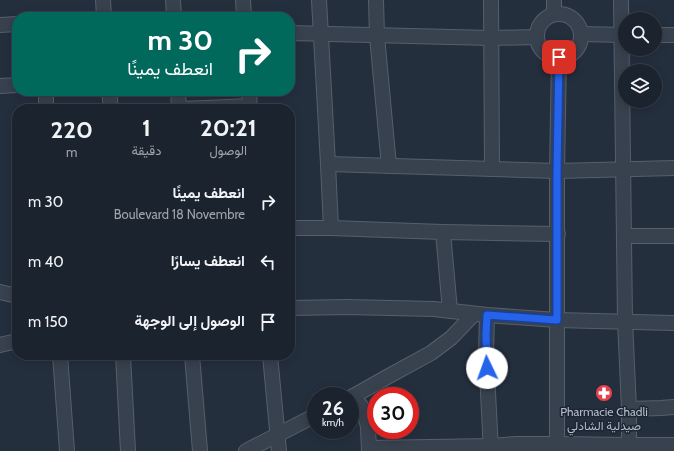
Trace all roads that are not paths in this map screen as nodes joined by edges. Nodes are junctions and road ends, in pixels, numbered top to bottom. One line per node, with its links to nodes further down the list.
1 (103, 0): 9 (street)
2 (173, 0): 10 (street)
3 (243, 0): 11 (street)
4 (319, 0): 17 (street)
5 (376, 0): 21 (street)
6 (491, 0): 24 (street)
7 (554, 0): 13 (street)
8 (621, 0): 12 (street)
9 (104, 12)
10 (174, 12)
11 (244, 12)
12 (622, 12)
13 (554, 14): 18 (street); 23 (street)
14 (12, 24): 15 (street)
15 (0, 25)
16 (295, 33): 17 (street)
17 (321, 34): 21 (street); 29 (street)
18 (581, 34): 19 (street); 26 (street)
19 (618, 35)
20 (662, 35): 22 (street)
21 (377, 36): 24 (street); 30 (street)
22 (674, 36)
23 (537, 37): 24 (street); 26 (street)
24 (492, 38): 32 (street)
25 (624, 56): 33 (street)
26 (559, 57): 34 (street)
27 (12, 85): 28 (street)
28 (0, 86)
29 (328, 164): 30 (street); 36 (street)
30 (389, 166): 32 (street)
31 (674, 168): 33 (street)
32 (492, 169): 34 (street)
33 (623, 169): 34 (street); 39 (street)
34 (557, 171): 38 (street)
35 (295, 228): 36 (street)
36 (331, 228): 37 (street)
37 (443, 232): 38 (street); 44 (street)
38 (558, 234): 46 (street)
39 (624, 236): 40 (street); 47 (street)
40 (674, 236)
41 (0, 292): 42 (street)
42 (12, 295)
43 (295, 308): 44 (street)
44 (450, 311): 45 (street)
45 (480, 314): 46 (street); 55 (street); 63 (street)
46 (557, 320): 47 (street); 61 (street)
47 (625, 321): 48 (street); 58 (street)
48 (674, 323)
49 (12, 342): 50 (street)
50 (0, 346)
51 (60, 360): 66 (street)
52 (123, 360): 67 (street)
53 (192, 360): 68 (street)
54 (271, 360): 60 (street)
55 (359, 393)
56 (359, 405): 65 (street)
57 (674, 406): 58 (street)
58 (629, 409): 64 (street)
59 (307, 420): 60 (street)
60 (278, 434): 69 (street); 70 (street)
61 (557, 444): 63 (street); 64 (street)
62 (674, 445): 64 (street)
63 (491, 448): 65 (street)
64 (629, 448)
65 (370, 449)
66 (66, 451)
67 (128, 451)
68 (200, 451)
69 (246, 451)
70 (279, 451)

